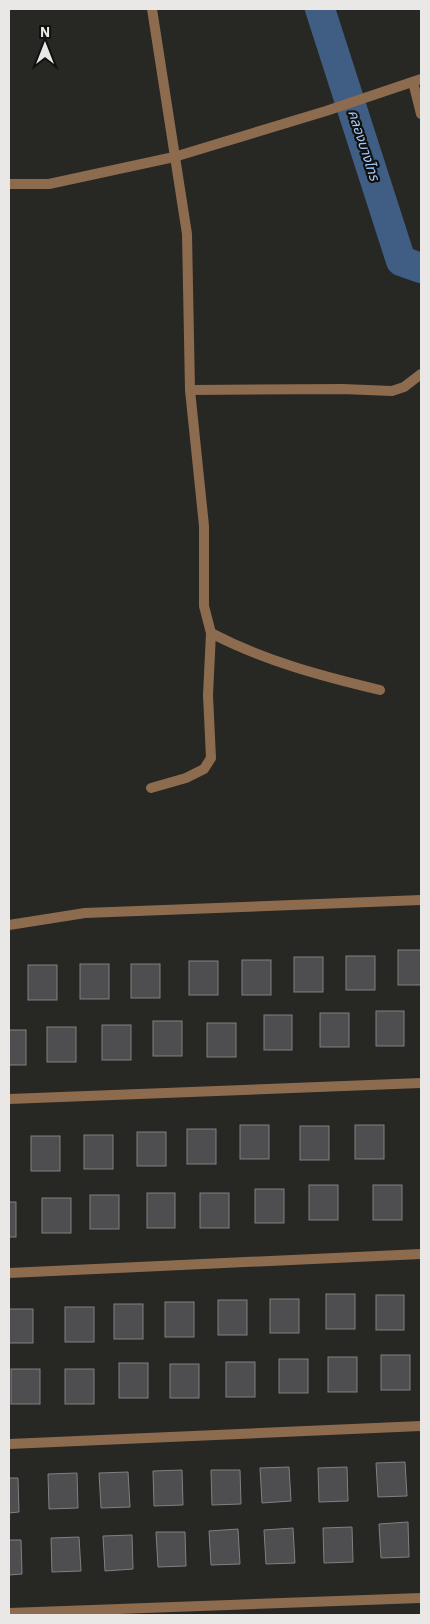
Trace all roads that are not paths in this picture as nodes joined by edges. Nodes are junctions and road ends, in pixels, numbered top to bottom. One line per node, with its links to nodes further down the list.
1 (152, 9): 4 (street)
2 (417, 80): 3 (street); 4 (street)
3 (421, 114)
4 (174, 157): 5 (street); 7 (street)
5 (9, 184)
6 (421, 374): 7 (street)
7 (190, 390): 8 (street)
8 (211, 633): 9 (street); 10 (street)
9 (380, 690)
10 (151, 788)
11 (421, 900): 12 (street)
12 (9, 925)
13 (421, 1083): 14 (street)
14 (9, 1099)
15 (421, 1254): 16 (street)
16 (9, 1273)
17 (421, 1426): 18 (street)
18 (9, 1444)
19 (421, 1598): 20 (street)
20 (9, 1613)

